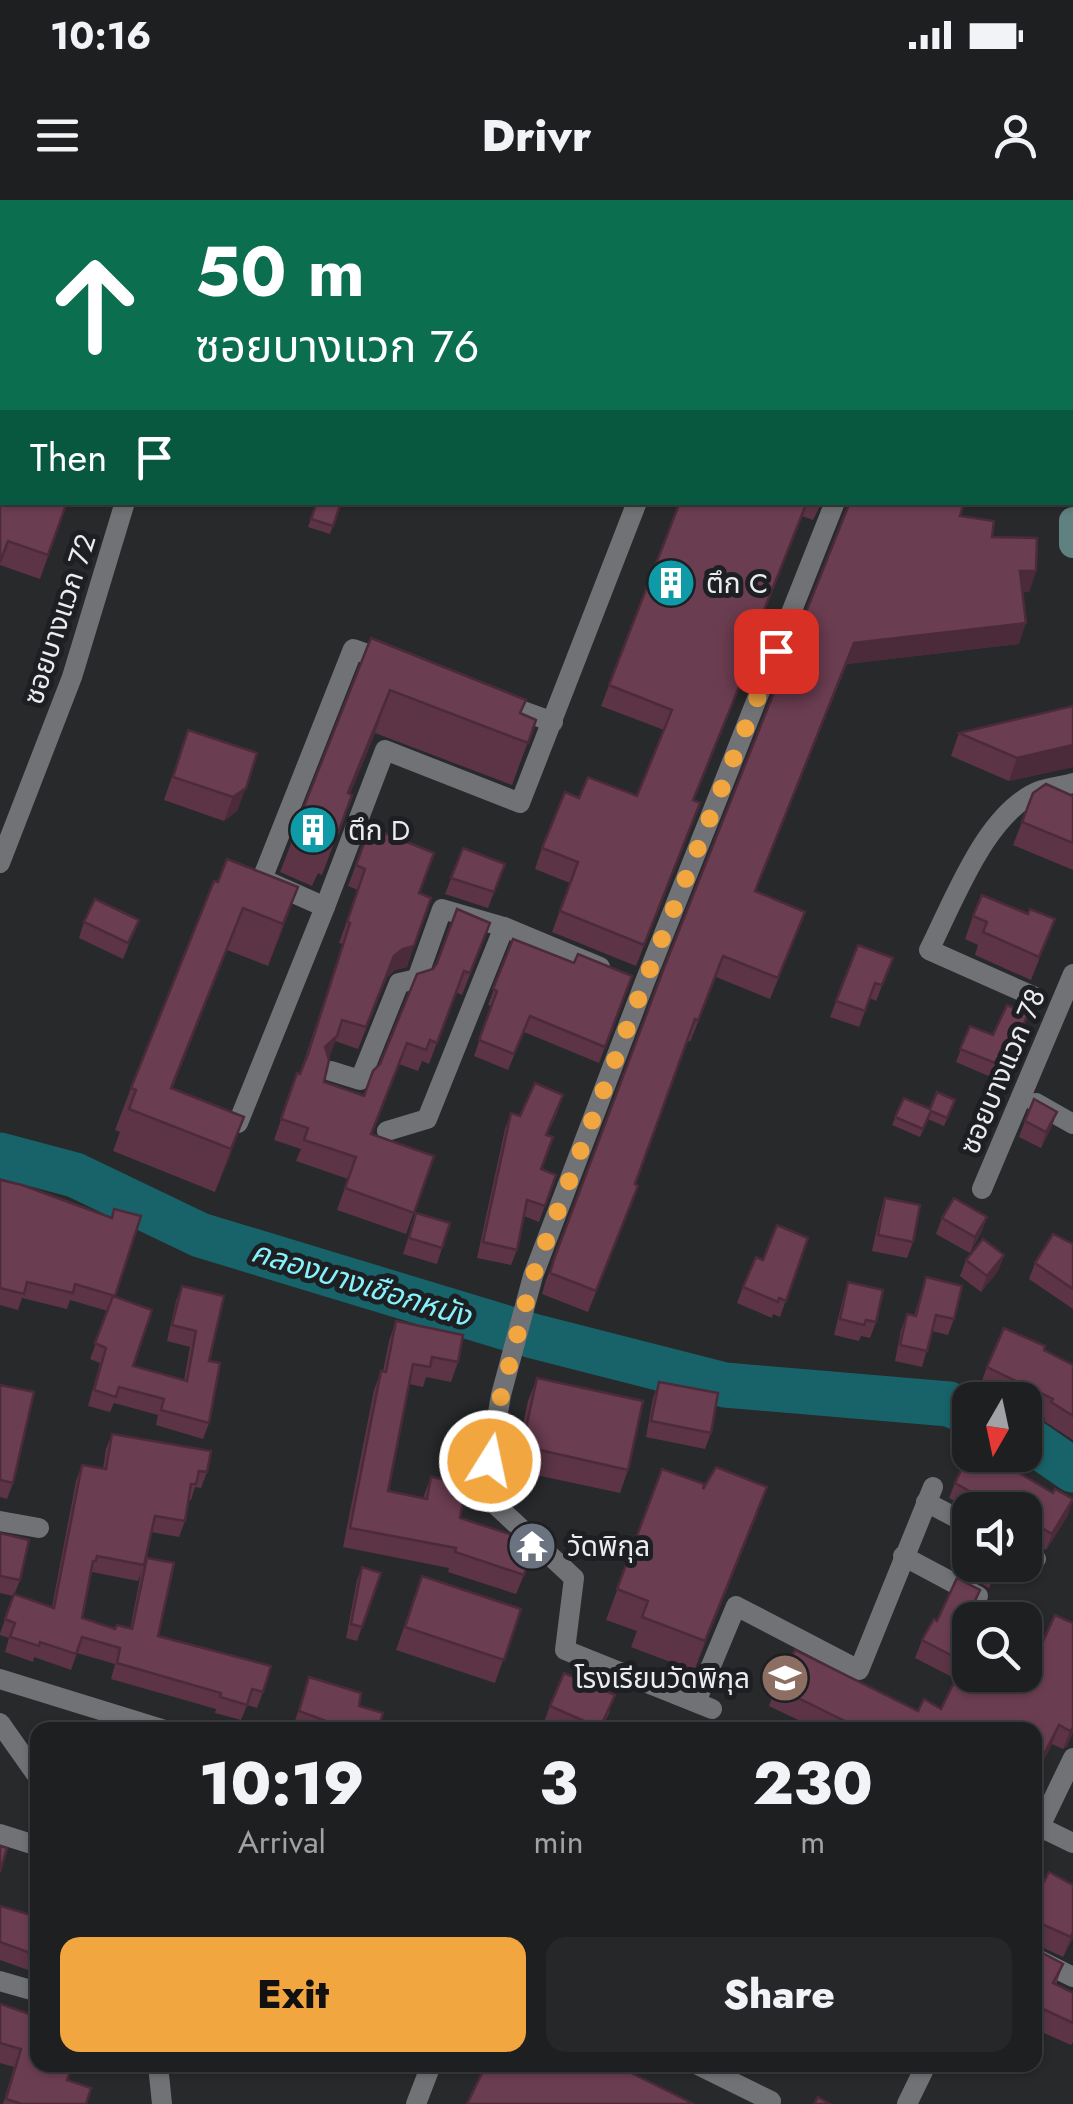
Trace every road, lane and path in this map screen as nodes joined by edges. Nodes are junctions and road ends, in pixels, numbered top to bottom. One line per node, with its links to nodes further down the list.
1 (124, 505): 10 (street, ซอยบางแวก 72)
2 (636, 505): 8 (street)
3 (834, 505): 16 (street)
4 (1073, 520): 5 (main road)
5 (1073, 544)
6 (408, 669): 12 (street)
7 (480, 695): 8 (street)
8 (553, 722): 13 (street)
9 (1073, 784): 17 (street)
10 (0, 863)
11 (240, 871): 12 (street)
12 (262, 879): 13 (street)
13 (326, 906): 20 (street)
14 (504, 927): 16 (street); 18 (street); 22 (street)
15 (1073, 974): 19 (street, ซอยบางแวก 78)
16 (644, 984): 27 (street)
17 (1035, 996)
18 (331, 1071)
19 (1021, 1095): 21 (street); 23 (street, ซอยบางแวก 78)
20 (238, 1123)
21 (1073, 1124)
22 (387, 1131)
23 (982, 1189)
24 (952, 1512): 27 (street)
25 (0, 1521): 26 (street)
26 (39, 1528)
27 (903, 1556): 28 (street)
28 (978, 1596)
29 (0, 1679): 30 (street)
30 (139, 1722)
31 (0, 1723): 33 (street)
32 (1073, 1758): 34 (street)
33 (30, 1766)
34 (1042, 1824)
35 (1042, 1833): 38 (street)
36 (0, 1834): 37 (street)
37 (30, 1843)
38 (1073, 1843)
39 (1042, 1962): 40 (street)
40 (1073, 1977)
41 (0, 1981): 42 (street)
42 (30, 1990)
43 (159, 2072): 48 (street)
44 (428, 2072): 49 (street)
45 (712, 2072): 47 (street)
46 (923, 2072): 50 (street)
47 (771, 2101)
48 (162, 2104)
49 (416, 2104)
50 (907, 2104)

